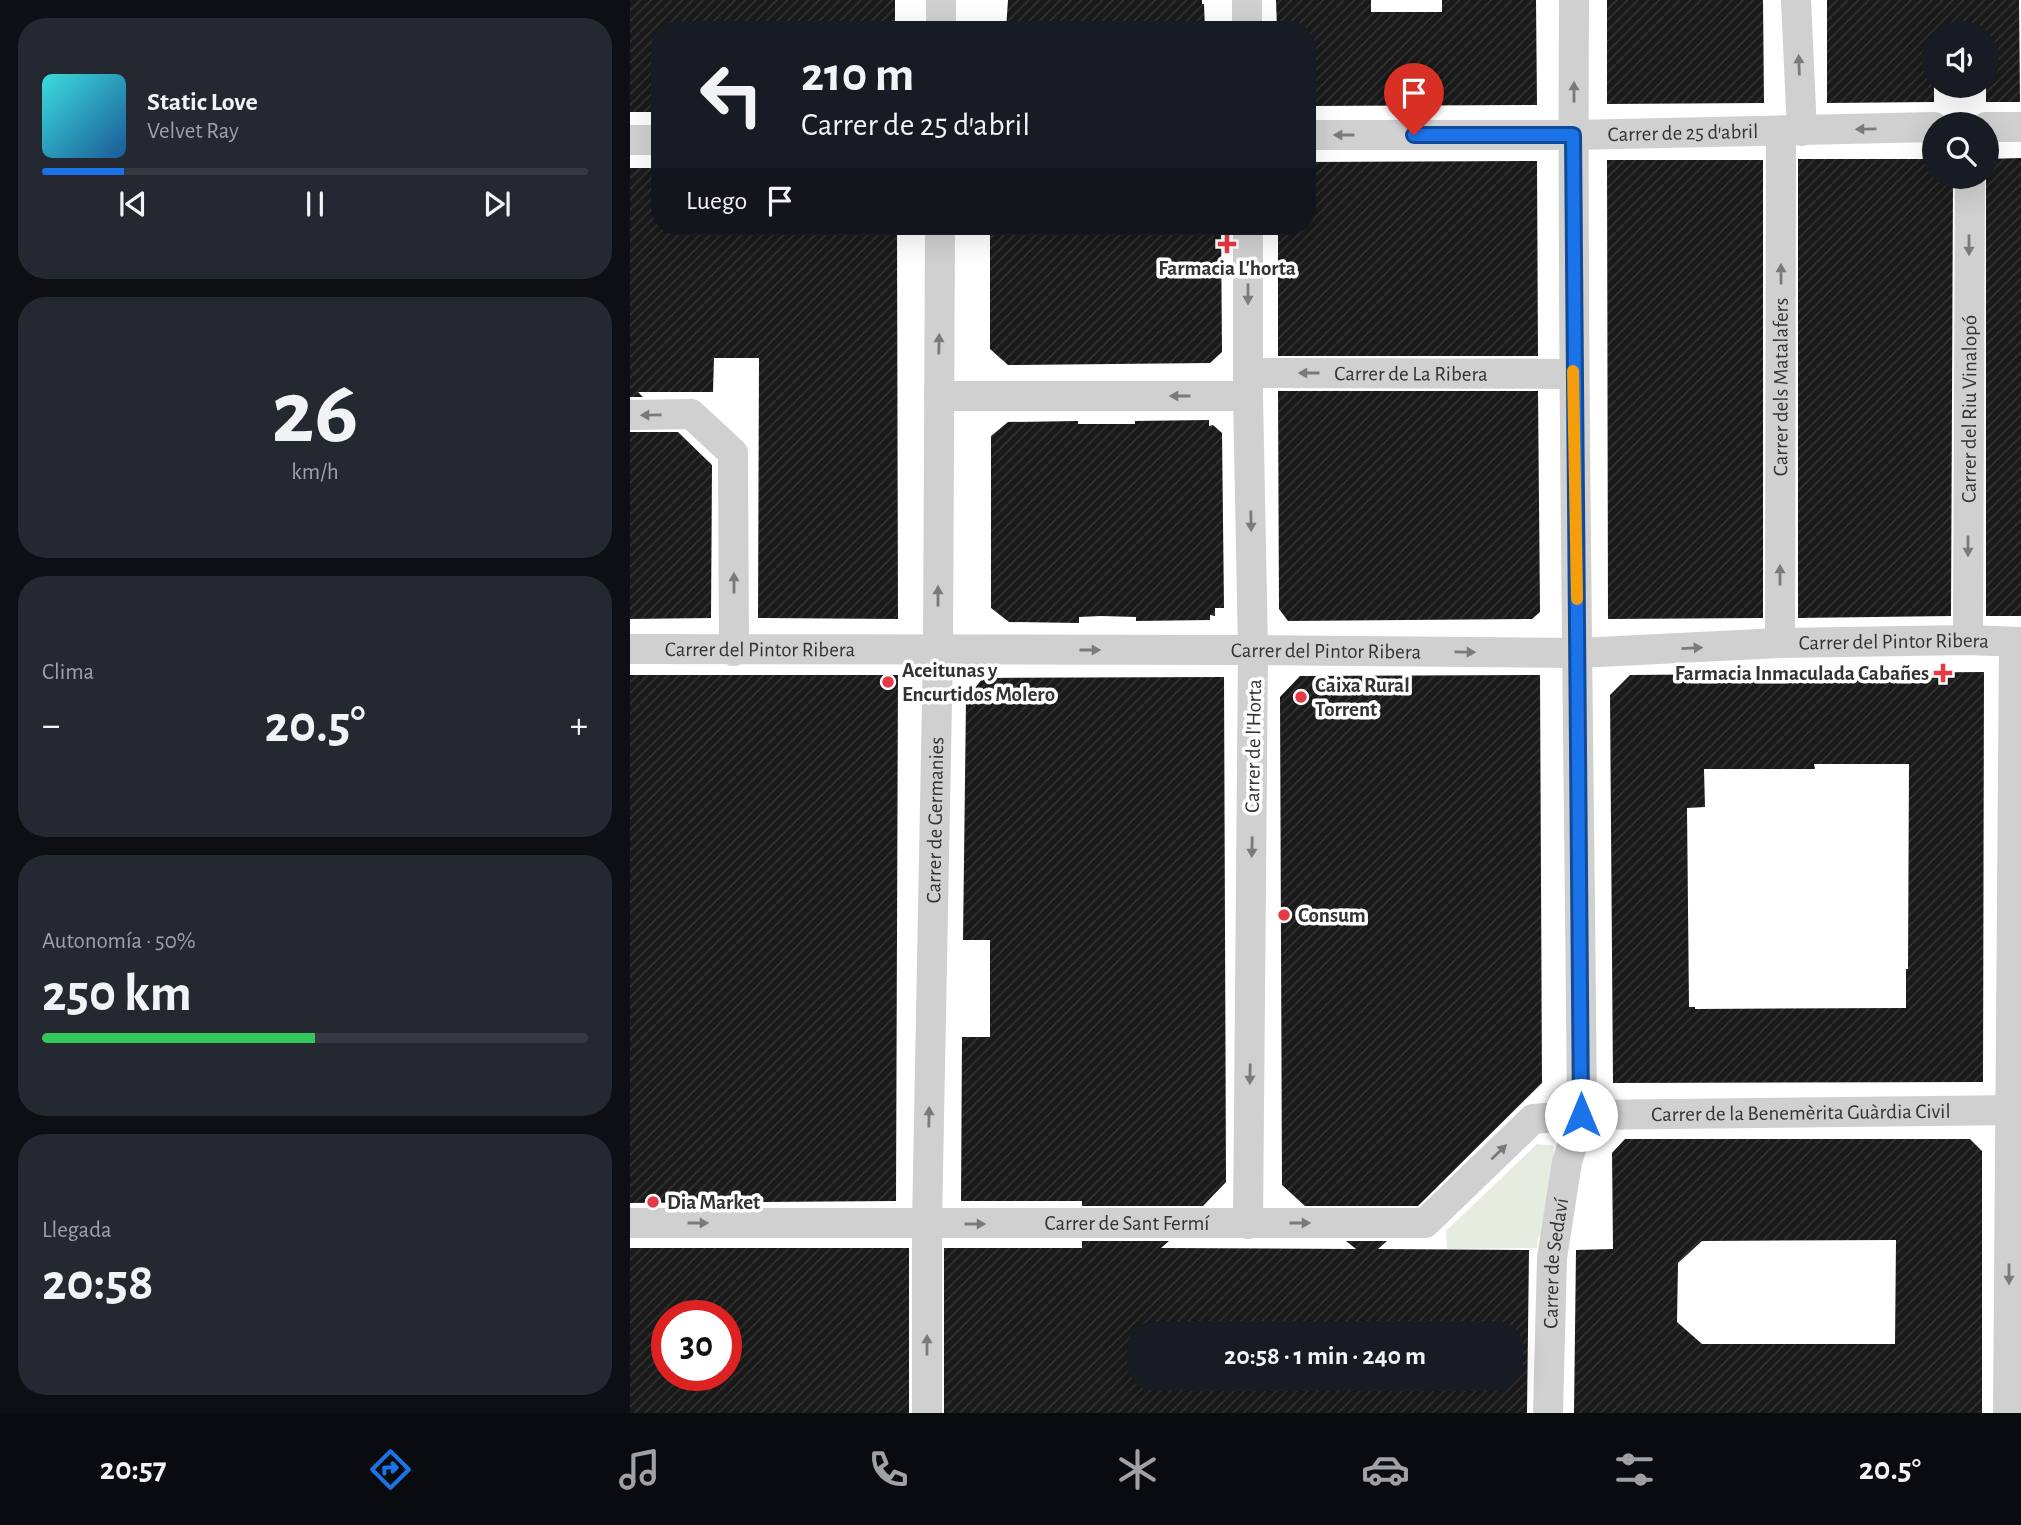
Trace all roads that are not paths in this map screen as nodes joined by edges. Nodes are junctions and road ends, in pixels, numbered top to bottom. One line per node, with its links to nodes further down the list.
1 (941, 0): 5 (street)
2 (1247, 0): 6 (street)
3 (1574, 0): 12 (street, Carrer de Sedaví, one-way to 3)
4 (1796, 0): 10 (street, Carrer dels Matalafers, one-way to 4)
5 (942, 21)
6 (1247, 21)
7 (1922, 127): 10 (street, Carrer de 25 d'abril, one-way to 10)
8 (1999, 127): 9 (street)
9 (2021, 127)
10 (1791, 131): 12 (street, Carrer de 25 d'abril); 24 (street, Carrer dels Matalafers, one-way to 10)
11 (1316, 135): 12 (street, Carrer de 25 d'abril, one-way to 11)
12 (1573, 135): 18 (street, Carrer de Sedaví)
13 (651, 139): 14 (street)
14 (630, 140)
15 (1970, 189): 22 (street, Carrer del Riu Vinalopó, one-way to 22)
16 (940, 235): 20 (street, Carrer de Germanies, one-way to 16)
17 (1248, 235): 19 (street, Carrer de l'Horta, one-way to 19)
18 (1573, 374): 19 (street, Carrer de La Ribera, one-way to 19); 29 (street, Carrer de Sedaví)
19 (1248, 384): 20 (street, Carrer de La Ribera, one-way to 20); 27 (street, Carrer de l'Horta, one-way to 27)
20 (939, 397): 26 (street, Carrer de Germanies, one-way to 20)
21 (630, 415): 28 (street, one-way to 21)
22 (1968, 640): 23 (street, Carrer del Pintor Ribera); 24 (street, Carrer del Pintor Ribera)
23 (2017, 642): 30 (street)
24 (1780, 643): 29 (street, Carrer del Pintor Ribera, one-way to 24)
25 (630, 649): 28 (street, Carrer del Pintor Ribera)
26 (938, 650): 27 (street, Carrer del Pintor Ribera, one-way to 27); 28 (street, Carrer del Pintor Ribera); 33 (street, Carrer de Germanies, one-way to 26)
27 (1253, 650): 29 (street, Carrer del Pintor Ribera, one-way to 29); 34 (street, Carrer de l'Horta, one-way to 34)
28 (734, 651)
29 (1578, 653): 31 (street, Carrer de Sedaví)
30 (2015, 1110): 31 (street, Carrer de la Benemèrita Guàrdia Civil); 37 (street, one-way to 37)
31 (1581, 1115): 34 (street, Carrer de Sant Fermí, one-way to 31); 36 (street, Carrer de Sedaví)
32 (630, 1223): 33 (street, Carrer de Sant Fermí, one-way to 33)
33 (928, 1224): 34 (street, Carrer de Sant Fermí, one-way to 34); 35 (street, Carrer de Germanies, one-way to 33)
34 (1248, 1224)
35 (927, 1413)
36 (1548, 1413)
37 (2008, 1413)

